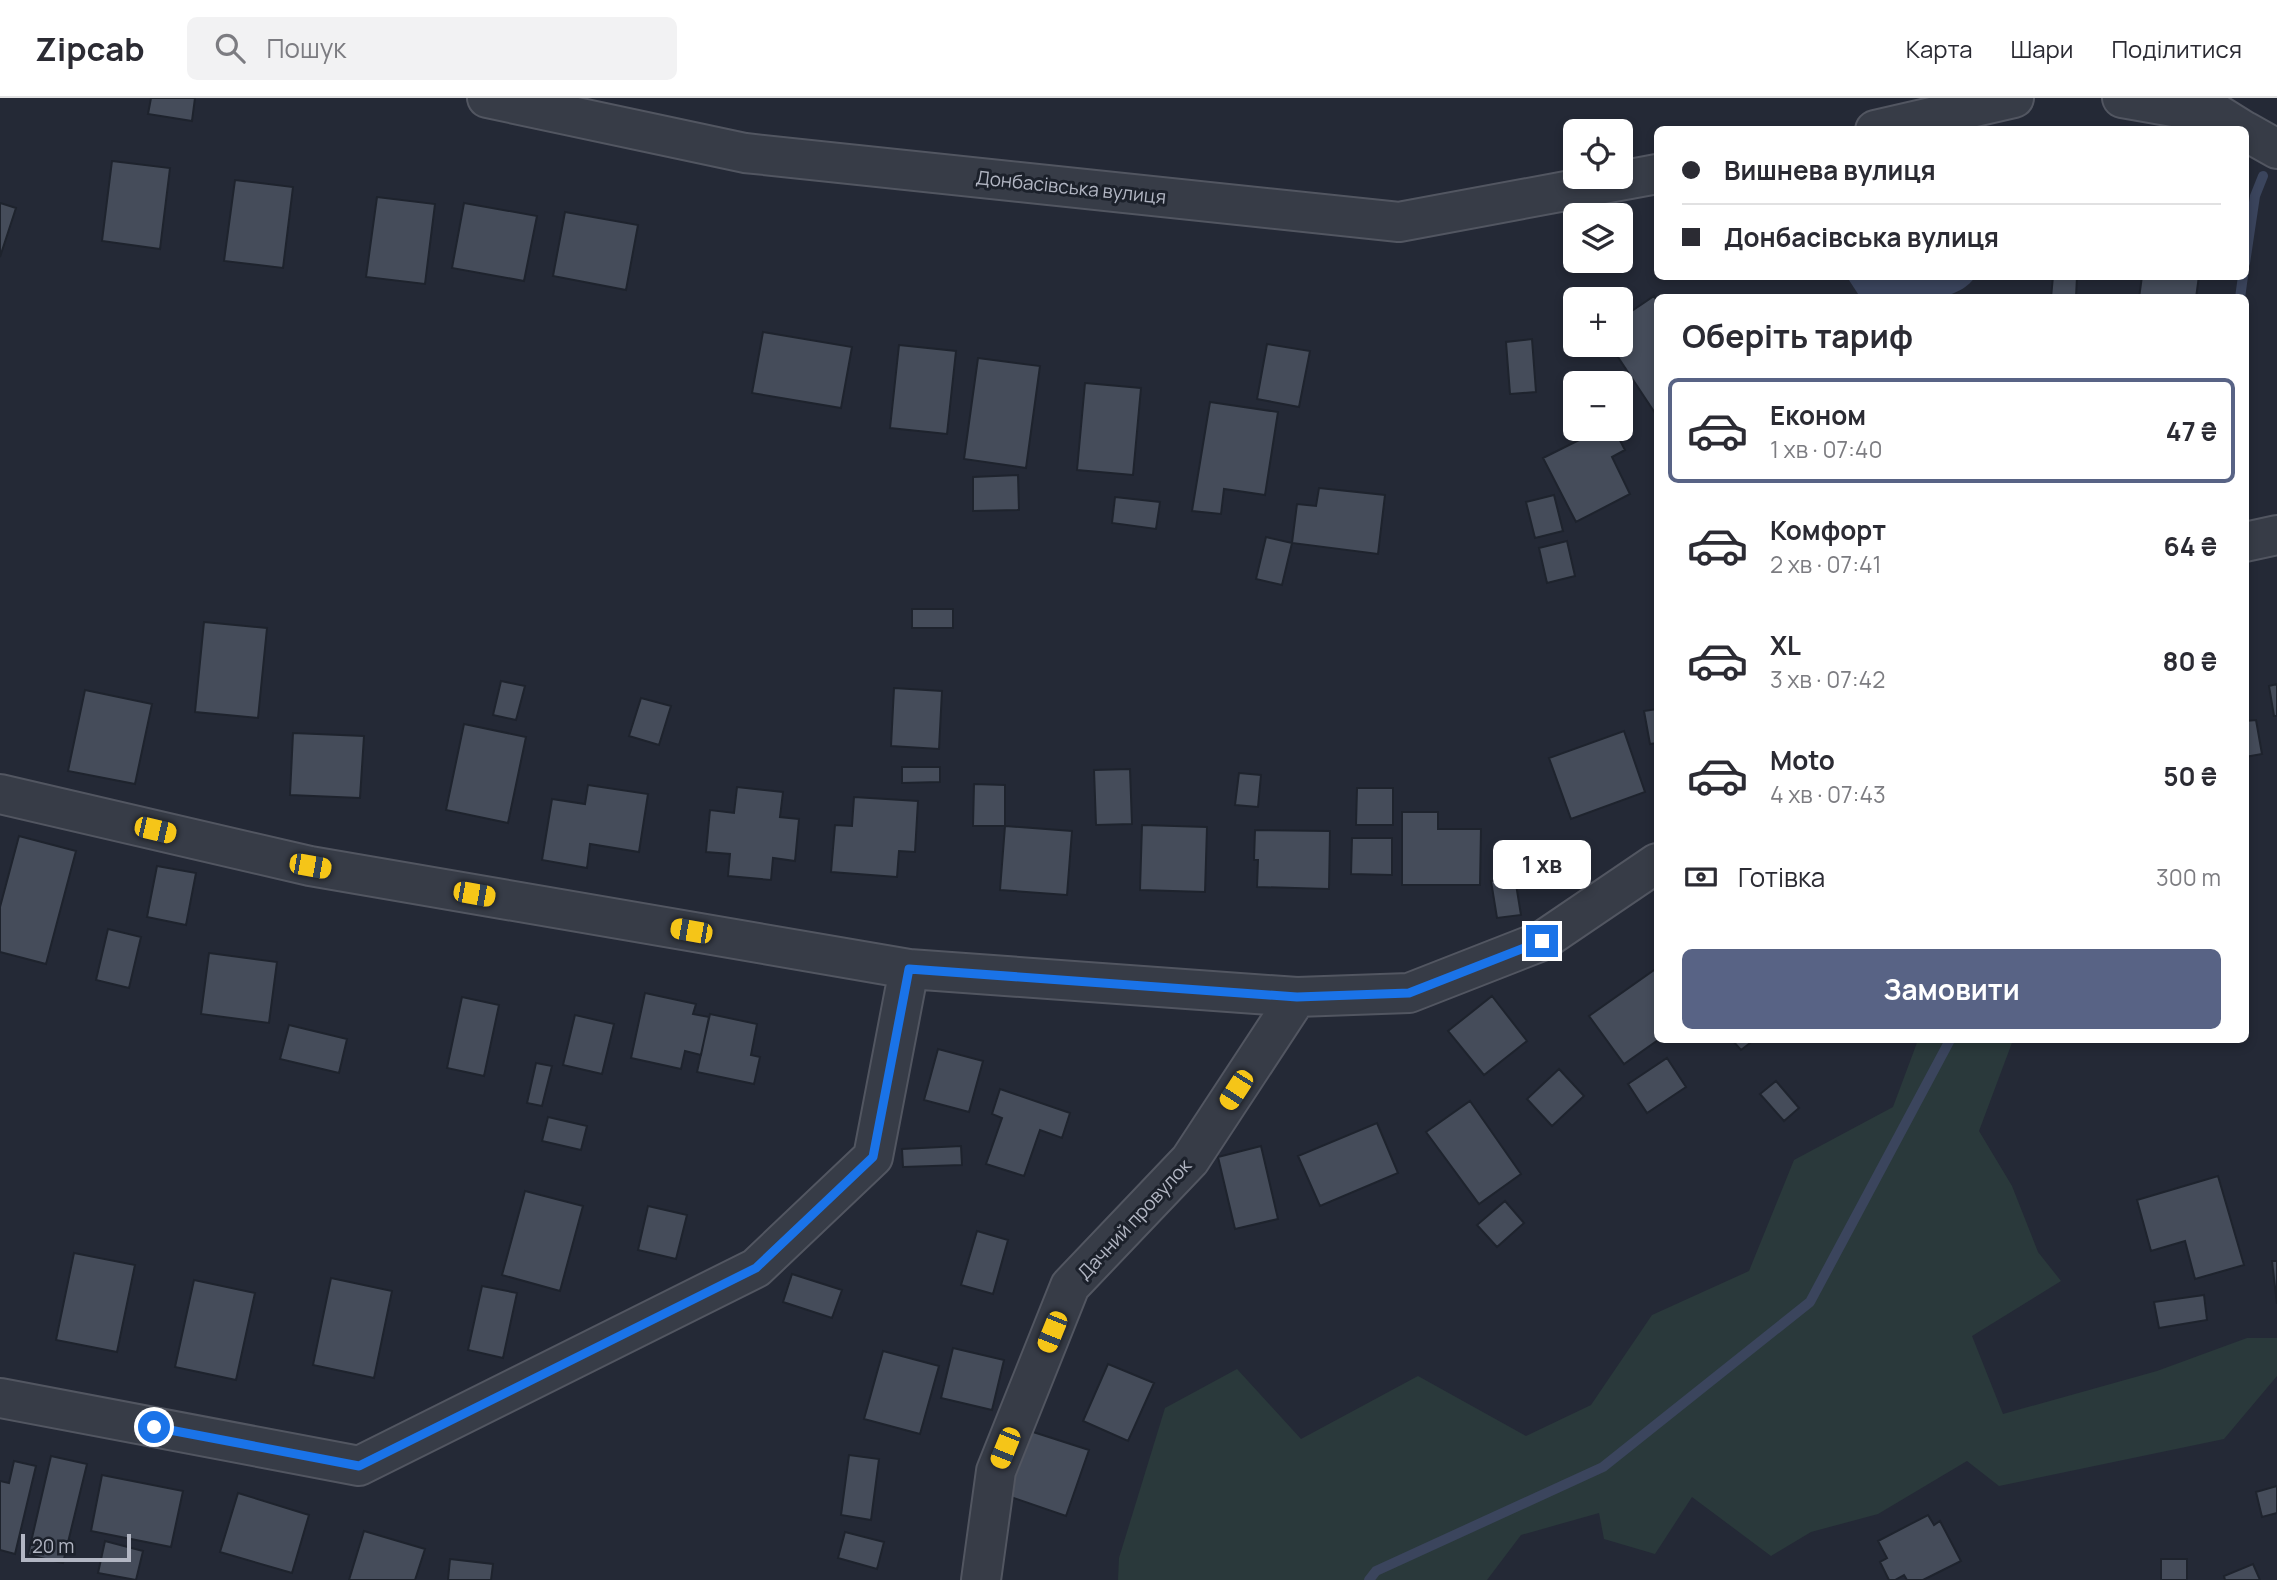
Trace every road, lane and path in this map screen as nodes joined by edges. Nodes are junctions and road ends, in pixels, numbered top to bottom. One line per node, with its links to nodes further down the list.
1 (487, 98): 8 (street, Донбасівська вулиця)
2 (2014, 98): 4 (street)
3 (2122, 98): 5 (street)
4 (1892, 126)
5 (2237, 126)
6 (2249, 133): 7 (street)
7 (2277, 149)
8 (1654, 175)
9 (2277, 535): 10 (street)
10 (2249, 541)
11 (0, 794): 13 (street)
12 (1654, 865): 14 (street)
13 (909, 969): 14 (street); 15 (street)
14 (1297, 997): 16 (street, Дачний провулок)
15 (0, 1398)
16 (981, 1580)

